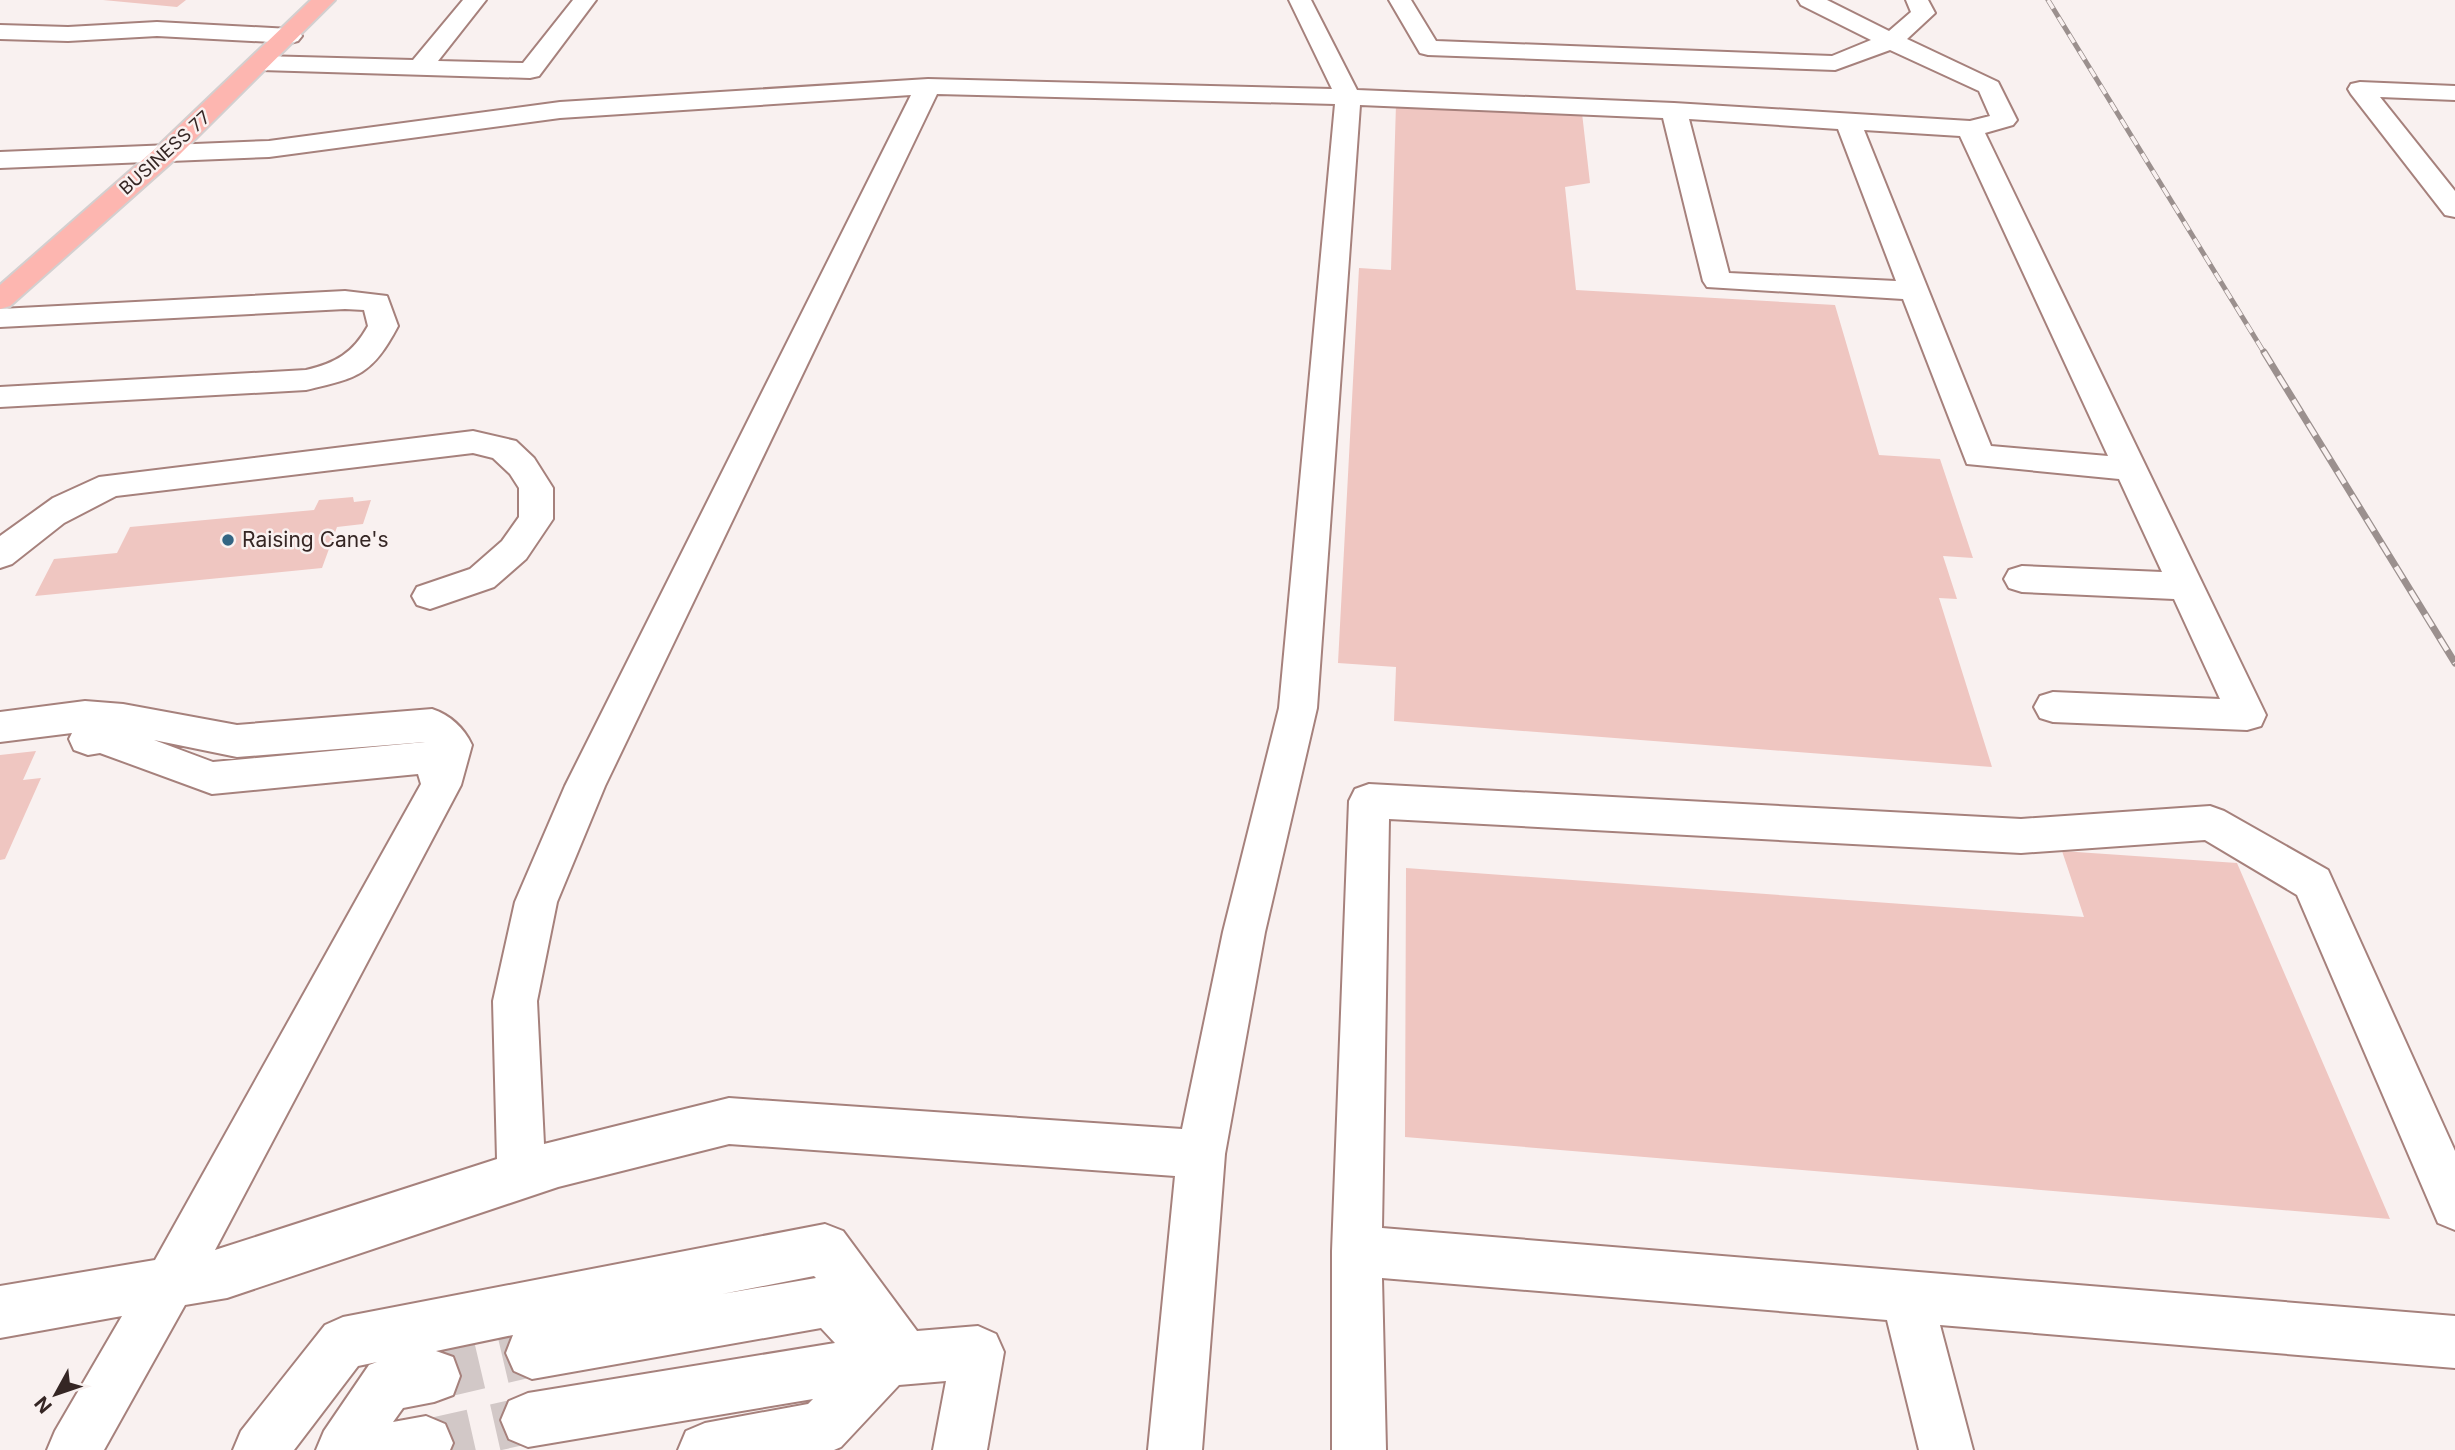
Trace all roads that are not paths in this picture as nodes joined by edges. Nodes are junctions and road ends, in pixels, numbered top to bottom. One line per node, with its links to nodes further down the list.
1 (324, 0): 9 (main road, BUSINESS 77)
2 (475, 0): 12 (lane)
3 (585, 0): 12 (lane)
4 (1300, 0): 15 (lane)
5 (1400, 0): 10 (lane)
6 (1809, 0): 10 (lane)
7 (1917, 0): 10 (lane)
8 (0, 32): 9 (lane)
9 (290, 36): 11 (main road, BUSINESS 77)
10 (1891, 41): 18 (lane)
11 (261, 63): 12 (lane); 19 (main road, BUSINESS 77)
12 (419, 68)
13 (928, 86): 15 (lane); 19 (lane); 36 (lane)
14 (2455, 94): 21 (lane)
15 (1348, 97): 16 (lane); 35 (lane)
16 (1674, 111): 17 (lane); 23 (lane)
17 (1848, 121): 18 (lane); 23 (lane)
18 (1970, 129): 26 (lane)
19 (163, 155): 20 (lane); 22 (main road, BUSINESS 77)
20 (0, 160)
21 (2455, 209)
22 (5, 291)
23 (1915, 291): 26 (lane)
24 (0, 318): 25 (lane)
25 (0, 397)
26 (2130, 469): 29 (lane)
27 (0, 555): 30 (lane)
28 (2022, 579): 29 (lane)
29 (2186, 586): 31 (lane)
30 (430, 596)
31 (2053, 707)
32 (0, 727): 34 (lane)
33 (0, 750): 34 (lane)
34 (441, 785): 39 (lane)
35 (1201, 1154): 36 (lane); 52 (lane)
36 (522, 1175): 39 (lane)
37 (2455, 1206): 38 (lane)
38 (1357, 1251): 40 (lane); 53 (lane)
39 (170, 1283): 41 (lane); 47 (lane)
40 (1907, 1297): 42 (lane); 54 (lane)
41 (0, 1312)
42 (2455, 1342)
43 (532, 1353): 44 (lane)
44 (896, 1360): 46 (lane); 48 (lane); 50 (lane); 51 (lane)
45 (434, 1376): 49 (lane)
46 (528, 1420)
47 (74, 1450)
48 (260, 1450)
49 (343, 1450)
50 (705, 1450)
51 (960, 1450)
52 (1175, 1450)
53 (1359, 1450)
54 (1946, 1450)

